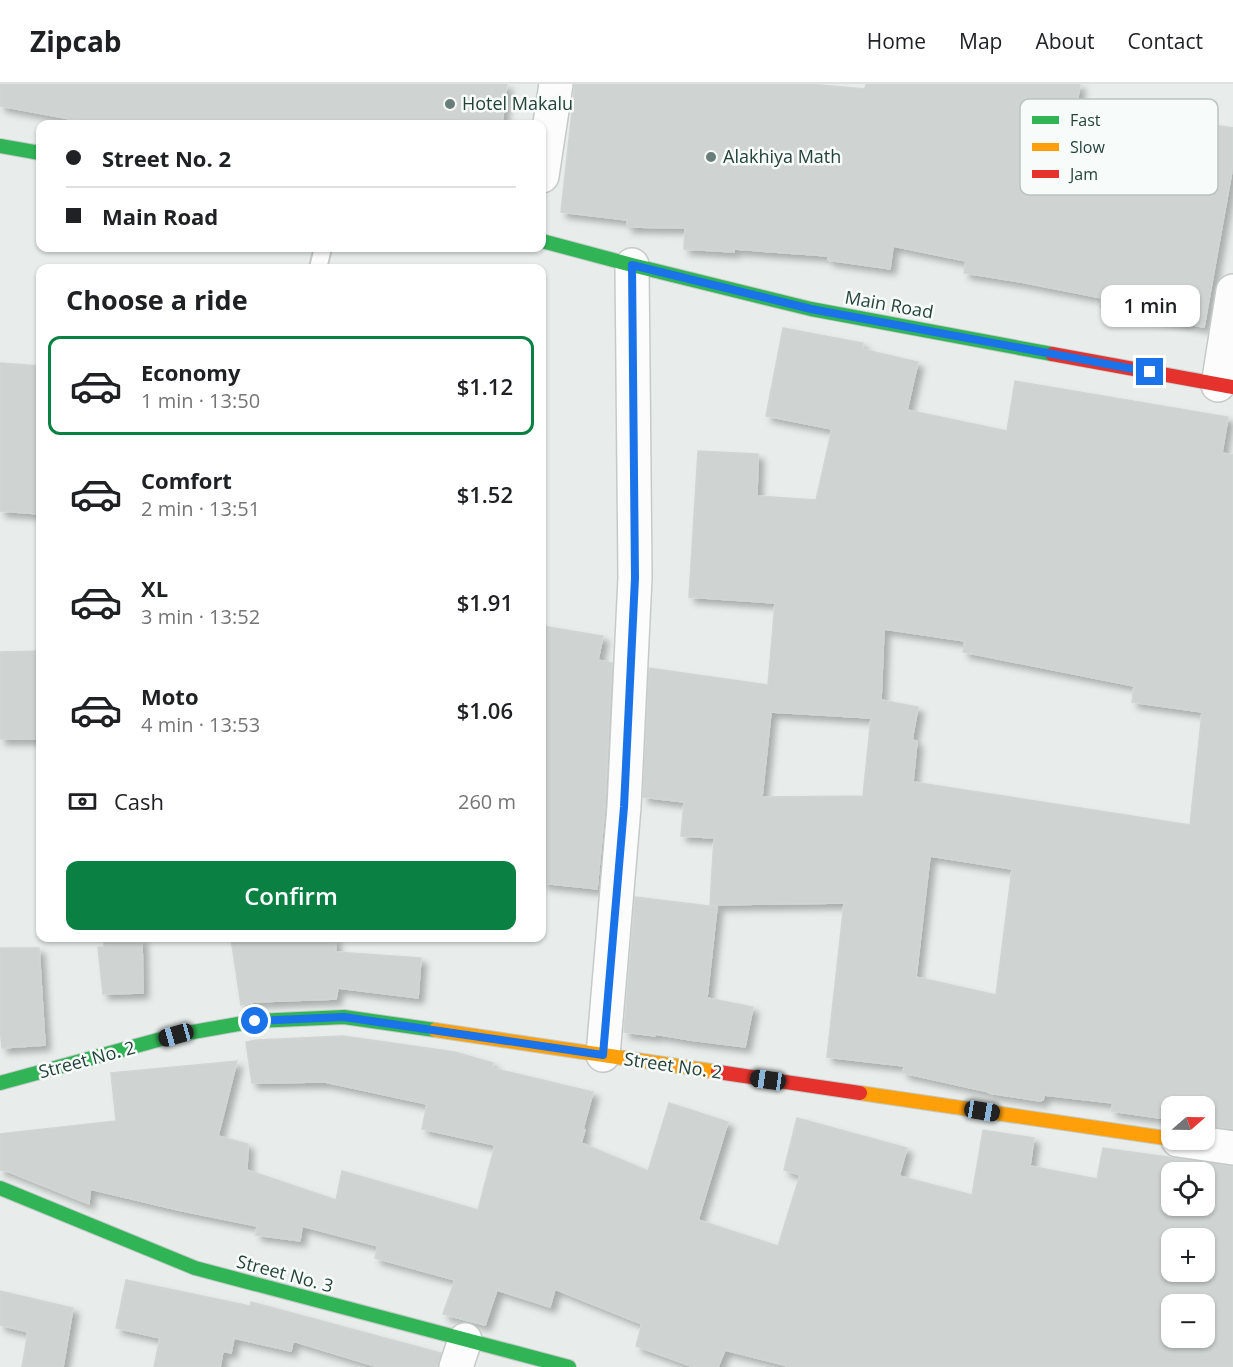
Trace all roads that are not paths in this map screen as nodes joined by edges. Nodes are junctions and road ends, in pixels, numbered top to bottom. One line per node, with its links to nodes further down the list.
1 (556, 84): 3 (street)
2 (0, 146): 4 (street)
3 (546, 150)
4 (36, 152)
5 (546, 242): 6 (street, Main Road)
6 (632, 265): 8 (street, Main Road); 9 (street)
7 (1233, 291): 8 (street)
8 (1225, 386)
9 (603, 1055): 10 (street, Street No. 2); 11 (street, Street No. 2)
10 (0, 1083)
11 (1161, 1137)
12 (1215, 1145): 13 (street)
13 (1233, 1148)
14 (0, 1188): 15 (street, Street No. 3)
15 (461, 1354): 16 (street, Street No. 3)
16 (569, 1367)

